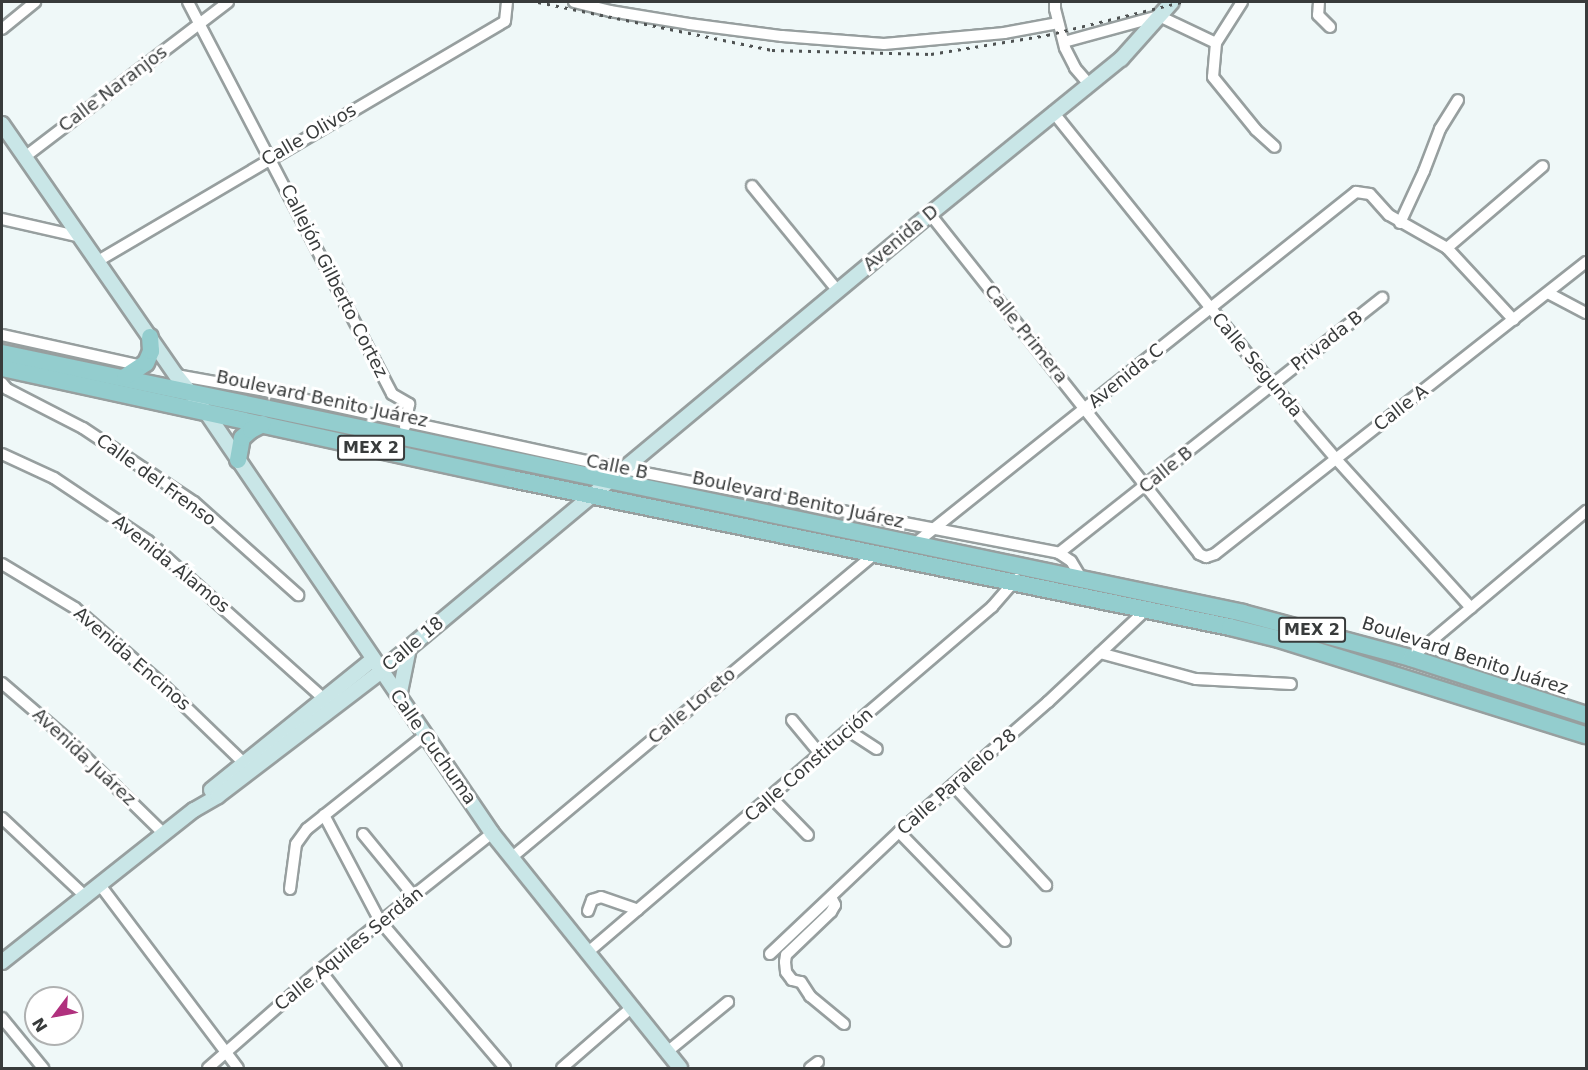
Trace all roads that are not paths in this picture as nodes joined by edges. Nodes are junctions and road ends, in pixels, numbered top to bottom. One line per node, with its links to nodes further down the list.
1 (35, 2): 14 (street)
2 (188, 2): 11 (street, Callejón Gilberto Cortez)
3 (228, 2): 11 (street, Calle Naranjos)
4 (507, 2): 23 (street, Calle Olivos)
5 (574, 2): 12 (street)
6 (1055, 2): 12 (street)
7 (1172, 2): 10 (street, Avenida D)
8 (1242, 2): 16 (street)
9 (1319, 2): 13 (street)
10 (1159, 16): 15 (street); 16 (street); 17 (street, Avenida D)
11 (200, 23): 22 (street, Calle Naranjos); 23 (street, Callejón Gilberto Cortez)
12 (1058, 23): 15 (street)
13 (1330, 27)
14 (2, 29)
15 (1064, 42): 17 (street)
16 (1216, 43): 21 (street)
17 (1089, 84): 19 (street, Avenida D)
18 (1458, 100): 28 (street)
19 (1053, 112): 26 (street, Avenida D); 36 (street, Calle Segunda)
20 (2, 124): 22 (street, Calle Cuchuma)
21 (1275, 147)
22 (26, 156): 29 (street, Calle Cuchuma)
23 (271, 157): 31 (street, Calle Olivos); 53 (street, Callejón Gilberto Cortez)
24 (1543, 166): 30 (street)
25 (752, 186): 33 (street)
26 (930, 214): 33 (street, Avenida D); 50 (street, Calle Primera)
27 (2, 219): 29 (street)
28 (1400, 223): 30 (street); 36 (street, Avenida C)
29 (81, 237): 31 (street, Calle Cuchuma)
30 (1447, 248): 38 (street)
31 (98, 261): 40 (street, Calle Cuchuma)
32 (1587, 262): 34 (street, Calle A)
33 (838, 291): 57 (street, Avenida D)
34 (1548, 293): 37 (street); 38 (street, Calle A)
35 (1382, 298): 47 (street, Privada B)
36 (1209, 309): 47 (street, Calle Segunda); 50 (street, Avenida C)
37 (1587, 313)
38 (1514, 320): 55 (street, Calle A)
39 (2, 335): 42 (street)
40 (150, 337): 42 (main road); 44 (street, Calle Cuchuma)
41 (2, 353): 45 (main road, Boulevard Benito Juárez / MEX 2)
42 (143, 366): 45 (main road)
43 (2, 368): 49 (main road, Boulevard Benito Juárez / MEX 2)
44 (176, 375): 48 (street, Calle Cuchuma); 53 (street, Calle B)
45 (125, 377): 48 (main road, Boulevard Benito Juárez / MEX 2)
46 (2, 383): 72 (street, Calle del Frenso)
47 (1272, 384): 55 (street, Calle Segunda); 59 (street, Calle B)
48 (187, 390): 49 (main road); 51 (street, Calle Cuchuma); 53 (main road, Boulevard Benito Juárez / MEX 2)
49 (123, 394): 51 (main road, Boulevard Benito Juárez / MEX 2)
50 (1086, 408): 59 (street, Calle Primera); 62 (street, Avenida C)
51 (206, 412): 52 (main road, Boulevard Benito Juárez / MEX 2); 56 (street, Calle Cuchuma)
52 (263, 424): 56 (main road); 60 (main road, Boulevard Benito Juárez / MEX 2)
53 (404, 429): 57 (street, Calle B); 58 (main road, Boulevard Benito Juárez / MEX 2)
54 (2, 454): 84 (street, Avenida Álamos)
55 (1336, 459): 65 (street, Calle A); 73 (street, Calle Segunda)
56 (237, 460): 80 (street, Calle Cuchuma)
57 (624, 469): 58 (street, Calle 18); 62 (street, Calle B)
58 (611, 480): 60 (street, Calle 18); 63 (main road, Boulevard Benito Juárez / MEX 2)
59 (1146, 486): 64 (street, Calle B); 65 (street, Calle Primera)
60 (593, 496): 66 (main road, Boulevard Benito Juárez / MEX 2); 77 (street, Calle 18)
61 (1587, 511): 73 (street)
62 (932, 529): 63 (street, Avenida C); 64 (street, Calle B)
63 (914, 544): 67 (street, Avenida C); 69 (main road, Boulevard Benito Juárez / MEX 2)
64 (1059, 553): 70 (street)
65 (1215, 554)
66 (874, 555): 67 (main road, Boulevard Benito Juárez / MEX 2); 102 (street, Calle Loreto)
67 (896, 560): 71 (main road, Boulevard Benito Juárez / MEX 2)
68 (2, 564): 92 (street, Avenida Encinos)
69 (1023, 569): 70 (main road, Boulevard Benito Juárez / MEX 2); 71 (street, Calle Constitución)
70 (1084, 581): 76 (main road, Boulevard Benito Juárez / MEX 2)
71 (1013, 584): 74 (main road, Boulevard Benito Juárez / MEX 2); 87 (street, Calle Constitución)
72 (298, 595)
73 (1472, 608): 79 (street)
74 (1145, 611): 75 (main road, Boulevard Benito Juárez / MEX 2); 78 (street, Calle Paralelo 28)
75 (1198, 621): 76 (main road); 88 (main road, Boulevard Benito Juárez / MEX 2)
76 (1277, 622): 79 (main road, Boulevard Benito Juárez / MEX 2)
77 (409, 648): 80 (street, Calle 18); 83 (street)
78 (1100, 653): 82 (street); 93 (street, Calle Paralelo 28)
79 (1411, 658): 85 (main road, Boulevard Benito Juárez / MEX 2)
80 (376, 666): 83 (street, Calle Cuchuma); 84 (street, Calle 18); 92 (street, Calle 18)
81 (2, 683): 99 (street, Avenida Juárez)
82 (1291, 684)
83 (399, 697): 89 (street, Calle Cuchuma)
84 (324, 699): 92 (street, Calle 18)
85 (1583, 714)
86 (792, 720): 91 (street)
87 (849, 731): 90 (street); 91 (street, Calle Constitución)
88 (1579, 733)
89 (424, 736): 95 (street); 98 (street, Calle Cuchuma)
90 (877, 749)
91 (821, 755): 94 (street, Calle Constitución)
92 (248, 766): 99 (street, Calle 18)
93 (953, 785): 97 (street, Calle Paralelo 28); 104 (street)
94 (771, 798): 101 (street); 109 (street, Calle Constitución)
95 (324, 815): 105 (street); 111 (street)
96 (2, 818): 106 (street)
97 (899, 832): 108 (street, Calle Paralelo 28); 112 (street)
98 (492, 833): 102 (street, Calle Cuchuma); 107 (street, Calle Aquiles Serdán)
99 (164, 834): 103 (street, Calle 18)
100 (363, 834): 107 (street)
101 (807, 836)
102 (511, 858): 113 (street, Calle Cuchuma)
103 (100, 885): 106 (street, Calle 18); 122 (street)
104 (1046, 885)
105 (290, 889)
106 (85, 896): 115 (street, Calle 18)
107 (413, 896): 111 (street, Calle Aquiles Serdán)
108 (831, 897): 114 (street, Calle Paralelo 28); 120 (street)
109 (638, 910): 110 (street); 113 (street, Calle Constitución)
110 (588, 912)
111 (380, 921): 116 (street, Calle Aquiles Serdán); 127 (street)
112 (1005, 941)
113 (587, 953): 118 (street, Calle Cuchuma)
114 (770, 954)
115 (2, 960)
116 (320, 970): 122 (street, Calle Aquiles Serdán); 126 (street)
117 (728, 1002): 121 (street)
118 (631, 1008): 121 (street, Calle Cuchuma); 128 (street)
119 (2, 1018): 123 (street)
120 (844, 1024)
121 (667, 1052): 129 (street, Calle Cuchuma)
122 (226, 1053): 124 (street, Calle Aquiles Serdán); 125 (street)
123 (43, 1068)
124 (208, 1068)
125 (238, 1068)
126 (396, 1068)
127 (505, 1068)
128 (562, 1068)
129 (680, 1068)

